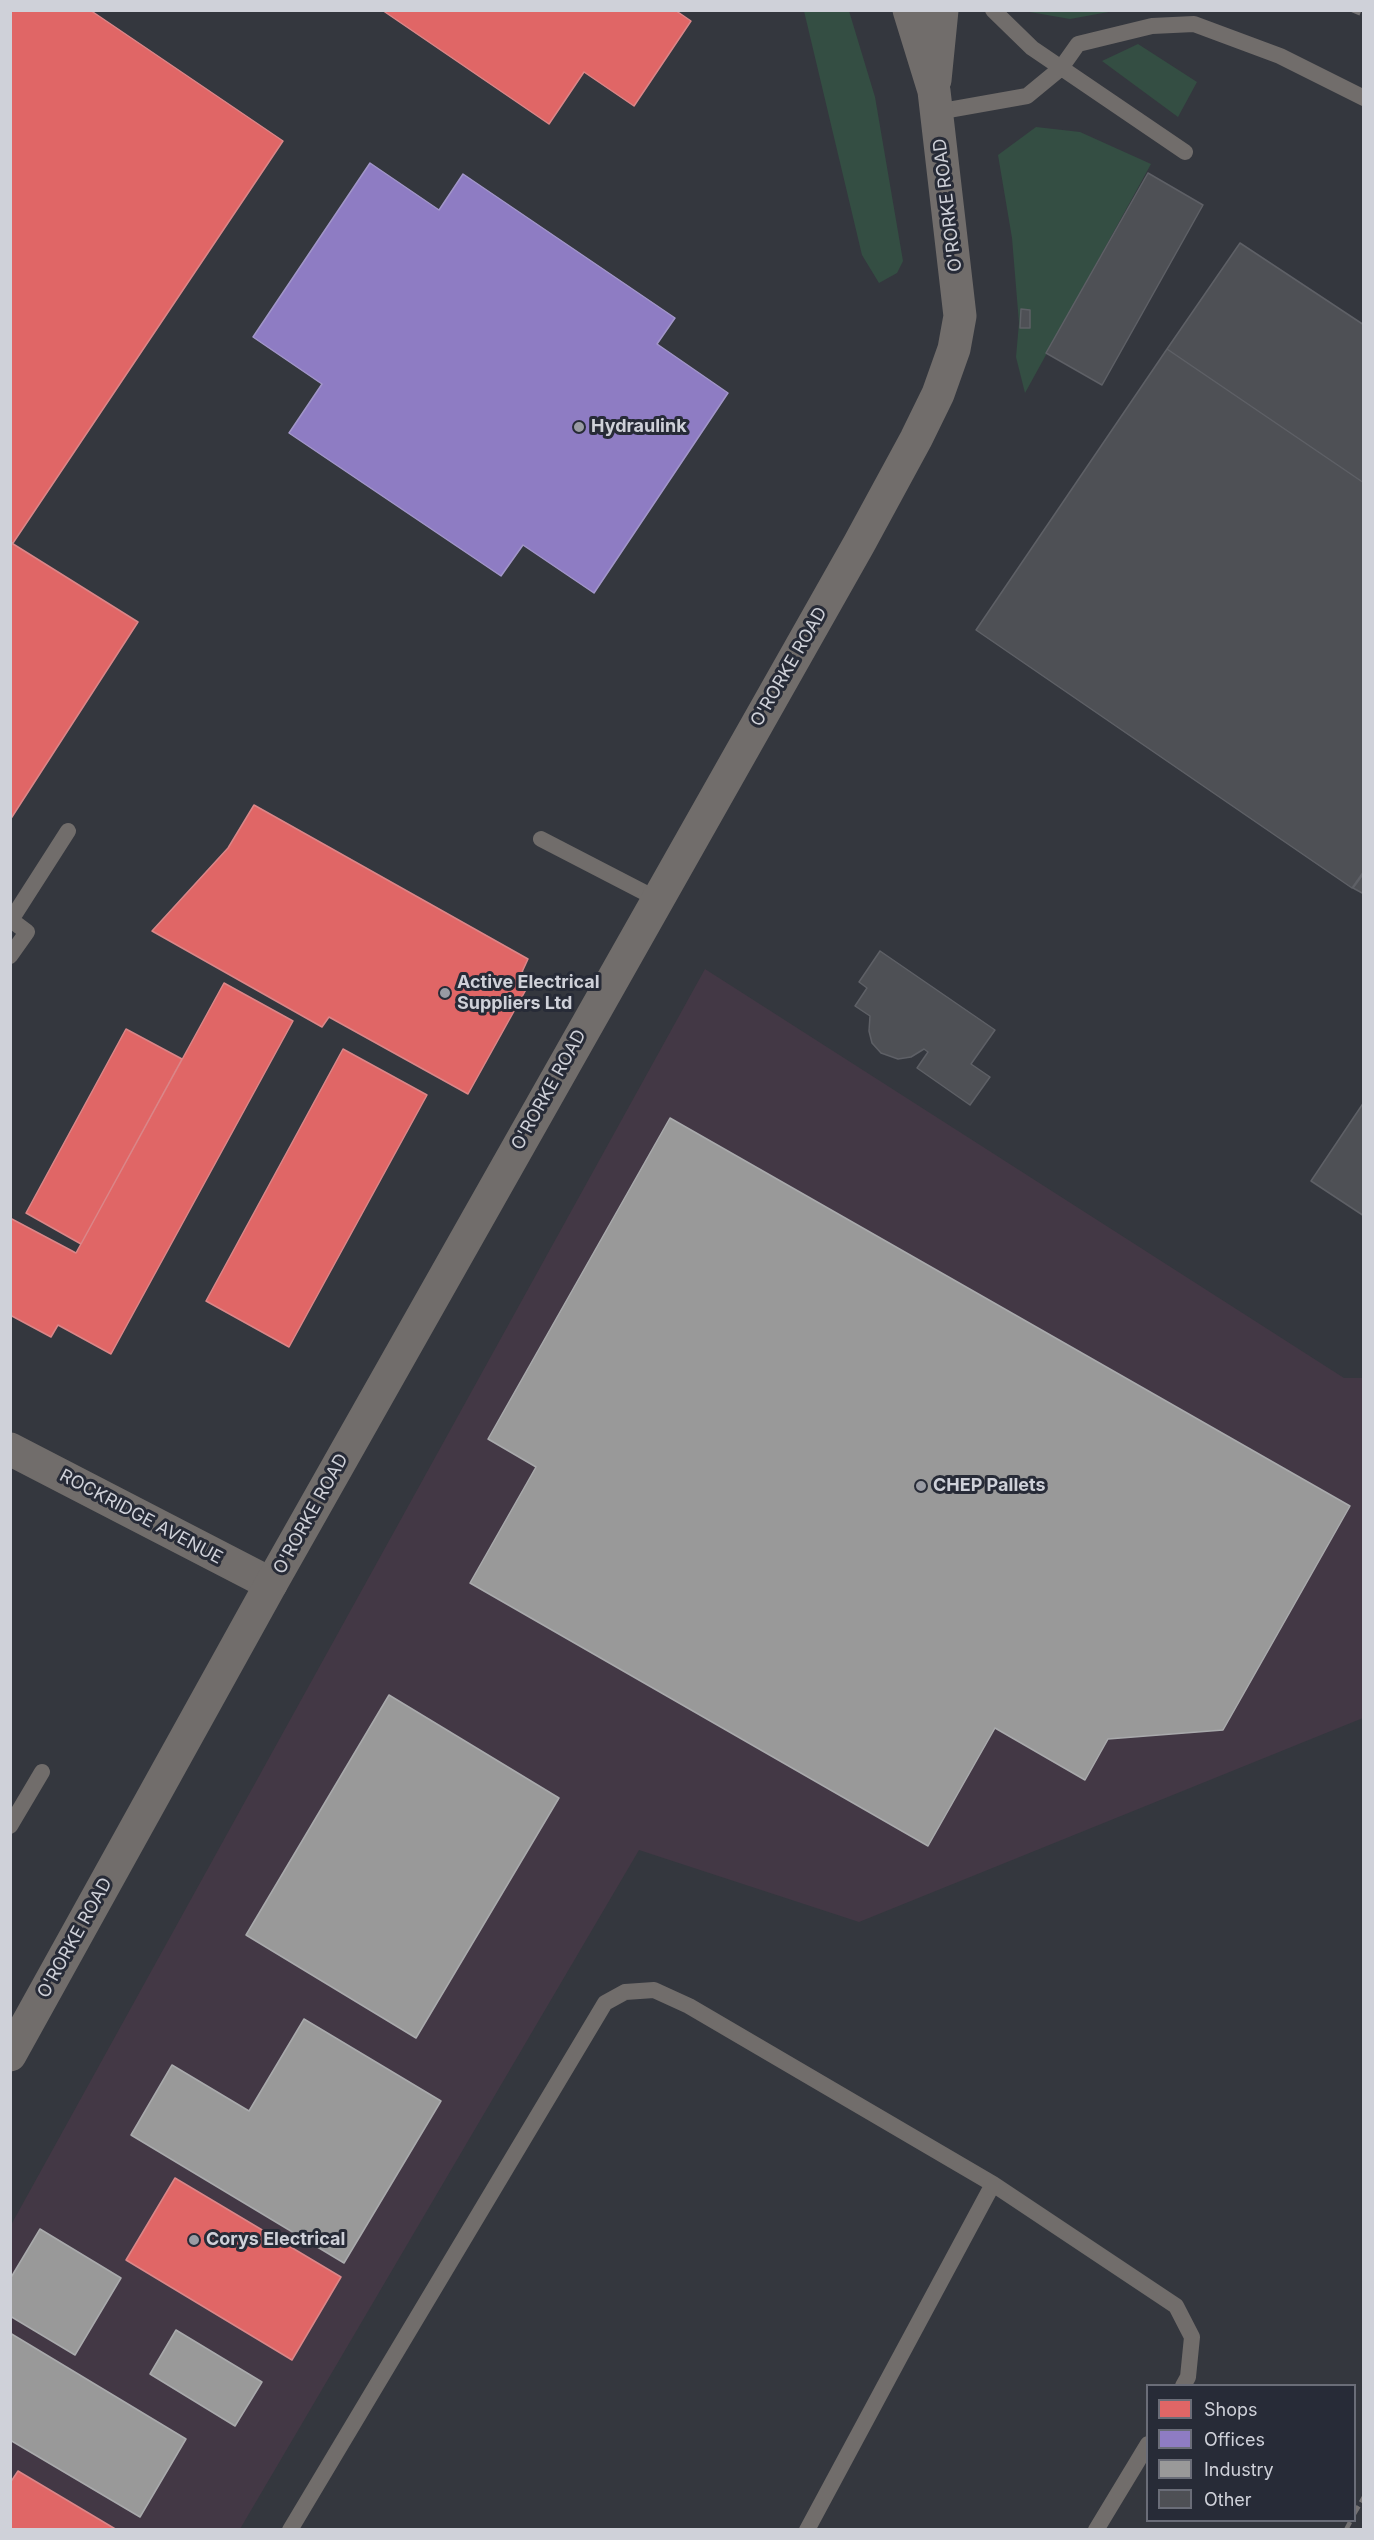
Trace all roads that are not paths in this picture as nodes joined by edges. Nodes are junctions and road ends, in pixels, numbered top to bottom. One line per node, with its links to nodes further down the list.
1 (909, 10): 6 (street, O'RORKE ROAD)
2 (942, 10): 6 (street, O'RORKE ROAD)
3 (993, 10): 4 (lane)
4 (1061, 68): 5 (lane); 6 (lane); 7 (lane)
5 (1364, 98)
6 (935, 101): 10 (street, O'RORKE ROAD)
7 (1185, 152)
8 (68, 831): 11 (lane)
9 (541, 839): 10 (lane)
10 (657, 899): 13 (street, O'RORKE ROAD)
11 (10, 956)
12 (10, 1449): 13 (street, ROCKRIDGE AVENUE)
13 (271, 1584): 16 (street, O'RORKE ROAD)
14 (42, 1772): 15 (lane)
15 (10, 1826)
16 (10, 2055)
17 (993, 2184): 18 (lane); 20 (lane); 21 (lane)
18 (1184, 2384)
19 (1146, 2447): 22 (lane)
20 (290, 2529)
21 (807, 2529)
22 (1096, 2529)

